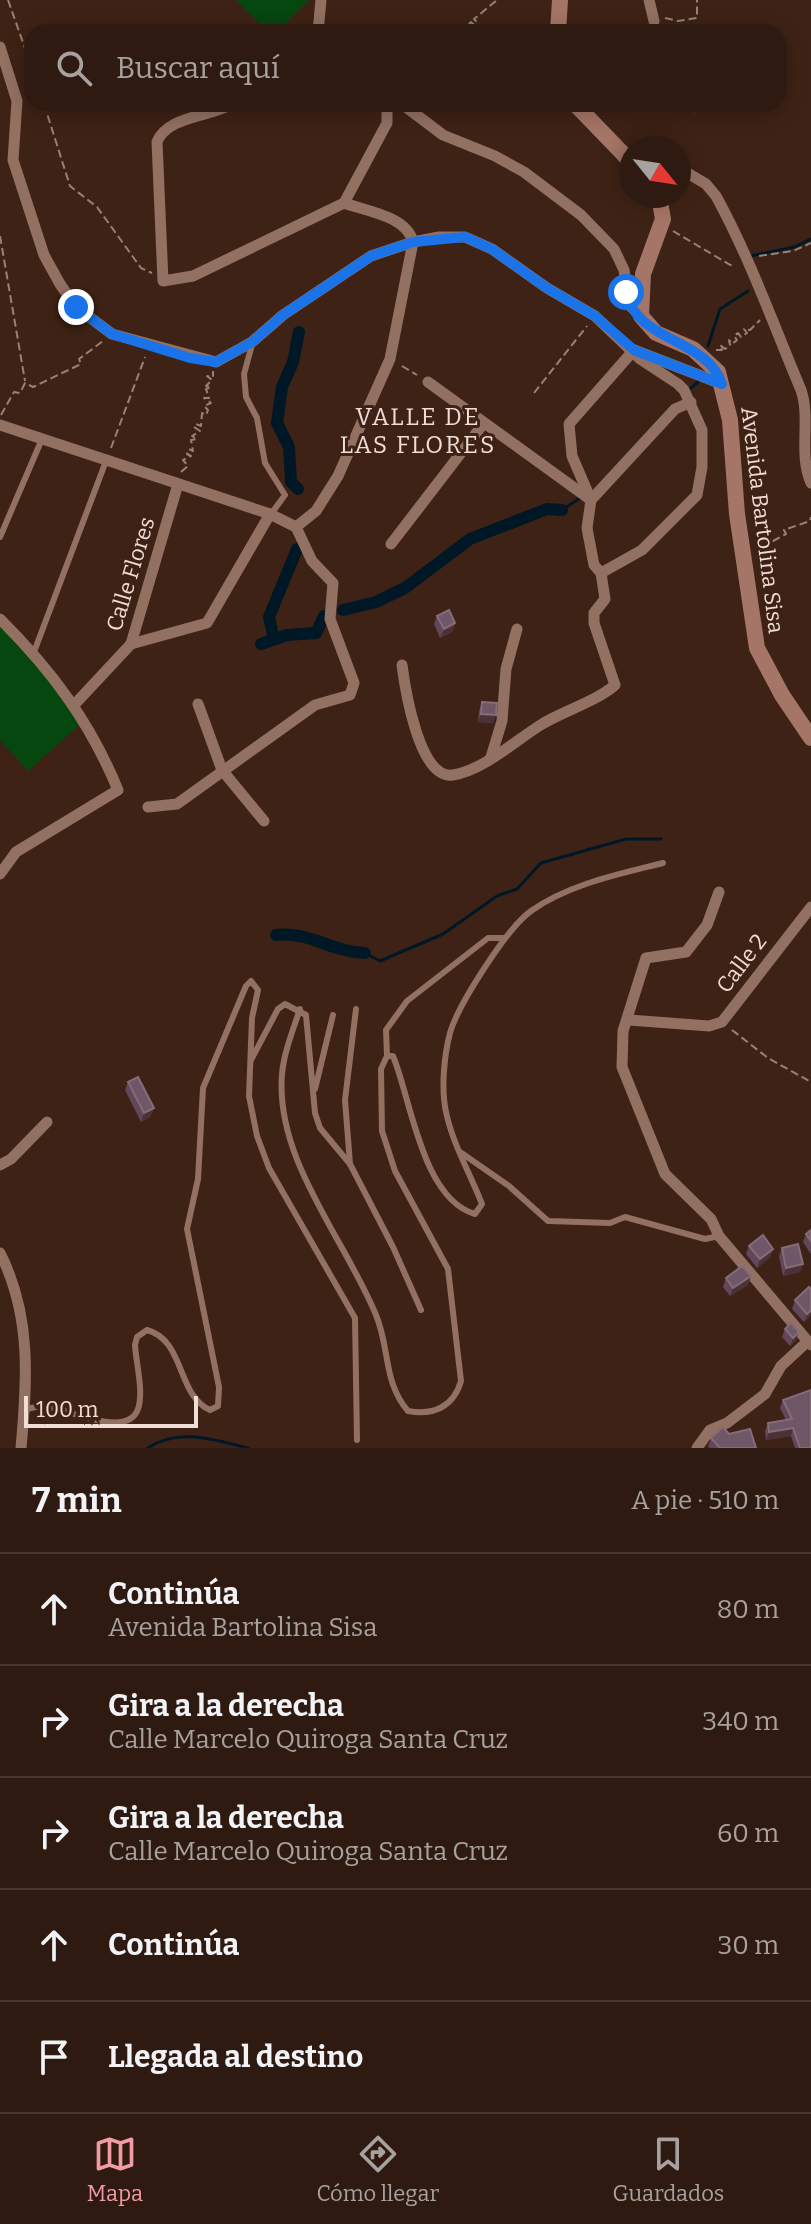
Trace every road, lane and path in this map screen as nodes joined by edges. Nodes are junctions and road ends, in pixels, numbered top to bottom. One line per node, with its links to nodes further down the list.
1 (8, 0): 11 (path)
2 (321, 0): 8 (street)
3 (497, 0): 9 (path)
4 (560, 0): 10 (street)
5 (649, 0): 7 (street)
6 (697, 0): 7 (path)
7 (657, 19)
8 (319, 24)
9 (469, 24)
10 (558, 24)
11 (24, 45)
12 (0, 47): 32 (street)
13 (47, 112): 28 (path)
14 (209, 112): 28 (street)
15 (387, 112): 20 (street)
16 (413, 112): 30 (street)
17 (583, 112): 18 (street)
18 (619, 147)
19 (691, 175): 49 (street)
20 (344, 203): 24 (street); 28 (street)
21 (661, 208): 30 (street)
22 (669, 229): 27 (path)
23 (0, 236): 40 (path)
24 (413, 242): 29 (street); 33 (street); 37 (street)
25 (811, 243): 26 (path)
26 (754, 258)
27 (738, 260)
28 (163, 281)
29 (595, 316): 35 (street); 42 (path)
30 (641, 316): 41 (street, Avenida Bartolina Sisa)
31 (763, 320): 36 (path)
32 (112, 334): 34 (street); 40 (path)
33 (253, 341): 38 (street); 52 (lane)
34 (150, 344): 38 (street); 48 (path)
35 (634, 350): 41 (street); 43 (street); 51 (street)
36 (718, 354)
37 (390, 359): 39 (path); 54 (street)
38 (211, 361): 50 (path)
39 (428, 382): 45 (street)
40 (25, 383): 44 (path)
41 (722, 384): 66 (street, Avenida Bartolina Sisa)
42 (534, 393)
43 (691, 402): 51 (street); 58 (street)
44 (0, 416)
45 (484, 423): 51 (street); 56 (street)
46 (0, 425): 47 (street)
47 (42, 439): 48 (street); 55 (lane)
48 (106, 461): 50 (street); 62 (lane)
49 (811, 483)
50 (181, 484): 52 (street); 61 (street, Calle Flores)
51 (591, 500): 58 (street)
52 (270, 514): 54 (street); 61 (street)
53 (811, 517): 57 (path)
54 (296, 527): 68 (street)
55 (0, 537)
56 (391, 544)
57 (752, 550)
58 (601, 573): 67 (street)
59 (0, 619): 62 (street)
60 (517, 629): 67 (street)
61 (131, 644): 64 (street, Calle Flores)
62 (34, 652): 64 (street)
63 (402, 665): 67 (street)
64 (75, 704): 72 (street)
65 (198, 704): 68 (street)
66 (811, 738)
67 (491, 757)
68 (222, 770): 69 (street); 70 (street)
69 (148, 807)
70 (264, 821)
71 (663, 863): 75 (lane)
72 (0, 874)
73 (719, 892): 79 (street)
74 (811, 907): 80 (street, Calle 2)
75 (503, 938): 81 (lane); 86 (lane)
76 (300, 1009): 81 (lane); 82 (lane); 84 (lane)
77 (356, 1009): 87 (lane)
78 (333, 1015): 84 (lane)
79 (629, 1020): 80 (street, Calle 2); 89 (street)
80 (722, 1022): 83 (path)
81 (387, 1056): 86 (lane)
82 (250, 1063): 93 (lane); 94 (lane)
83 (811, 1082)
84 (313, 1098): 87 (lane)
85 (47, 1122): 88 (street)
86 (459, 1151): 89 (lane)
87 (350, 1164): 91 (lane)
88 (0, 1165)
89 (719, 1236): 92 (street)
90 (0, 1253): 93 (street)
91 (421, 1310)
92 (810, 1343): 96 (street)
93 (26, 1409): 95 (street)
94 (357, 1440)
95 (21, 1448)
96 (697, 1448)

